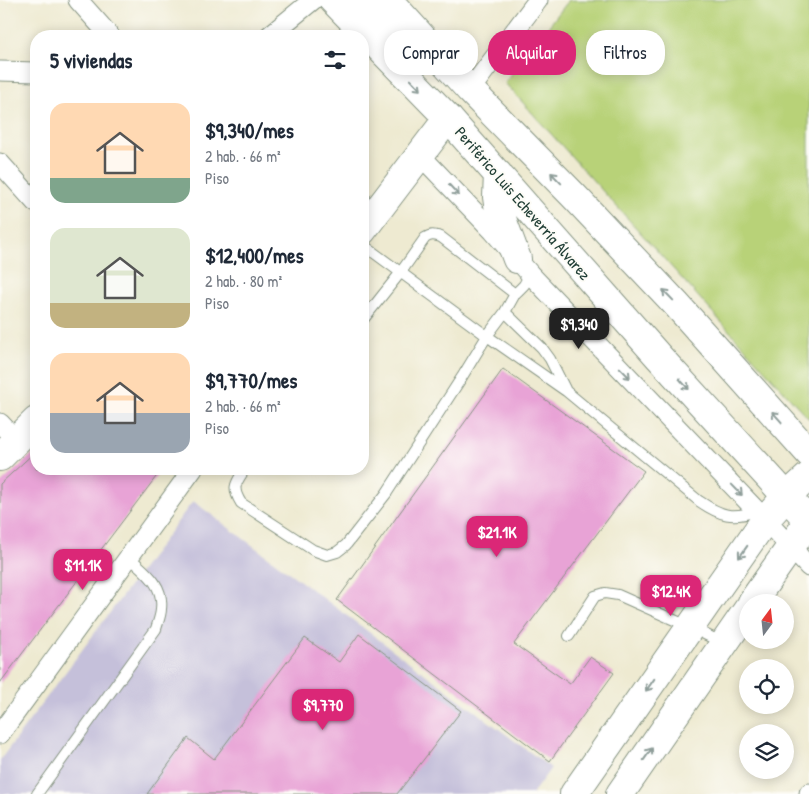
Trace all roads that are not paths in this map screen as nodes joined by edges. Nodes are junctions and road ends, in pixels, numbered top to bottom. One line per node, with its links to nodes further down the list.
1 (78, 0): 7 (street)
2 (313, 0): 8 (street)
3 (333, 0): 9 (main road, Periférico Luis Echeverría Álvarez, one-way to 9)
4 (363, 0): 10 (main road)
5 (388, 0): 11 (main road)
6 (538, 0): 16 (street)
7 (105, 30)
8 (276, 30)
9 (362, 30)
10 (393, 30)
11 (416, 30)
12 (369, 37): 17 (main road, Periférico Luis Echeverría Álvarez, one-way to 17)
13 (0, 70): 14 (street)
14 (30, 72)
15 (456, 75): 16 (main road)
16 (470, 90): 33 (main road, one-way to 16)
17 (448, 118): 18 (main road); 20 (main road, Periférico Luis Echeverría Álvarez)
18 (420, 155): 22 (main road); 24 (street, one-way to 24)
19 (0, 163): 21 (street)
20 (498, 174): 24 (main road); 37 (main road, Periférico Luis Echeverría Álvarez, one-way to 37)
21 (30, 196)
22 (369, 222)
23 (369, 249): 25 (lane)
24 (523, 267): 26 (lane); 38 (street, one-way to 38)
25 (401, 272): 26 (lane); 28 (lane); 29 (lane)
26 (515, 294): 27 (lane)
27 (505, 312): 29 (lane); 30 (lane)
28 (369, 313)
29 (486, 336): 30 (lane); 35 (lane)
30 (566, 391): 38 (lane)
31 (30, 425): 32 (main road)
32 (6, 440)
33 (809, 453)
34 (189, 475): 41 (street)
35 (241, 475)
36 (809, 476): 37 (main road)
37 (786, 497): 38 (main road); 39 (main road, Periférico Luis Echeverría Álvarez)
38 (761, 515): 40 (street); 45 (main road, one-way to 45)
39 (809, 521): 40 (main road)
40 (791, 547): 42 (street); 43 (main road)
41 (129, 557): 48 (street); 50 (lane)
42 (809, 567)
43 (758, 594)
44 (739, 622): 47 (main road)
45 (690, 627): 46 (lane); 47 (lane); 49 (main road, one-way to 49)
46 (569, 636)
47 (724, 644): 51 (main road, one-way to 47)
48 (0, 734)
49 (575, 793)
50 (37, 794)
51 (620, 794)

